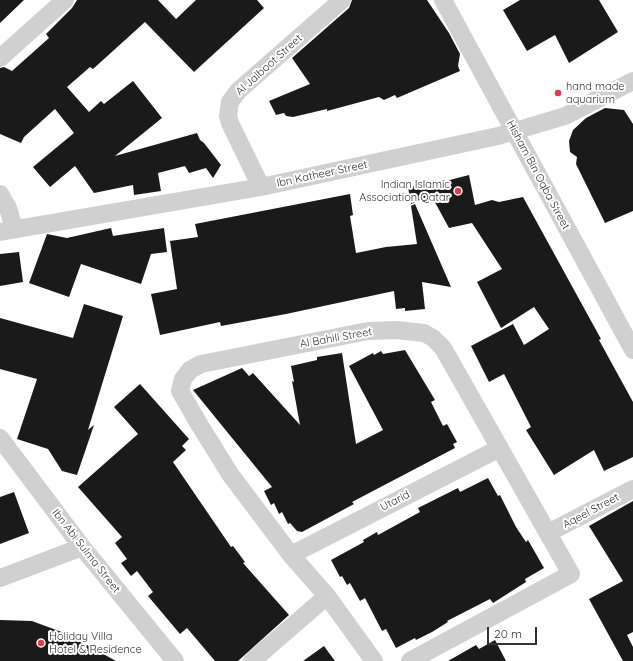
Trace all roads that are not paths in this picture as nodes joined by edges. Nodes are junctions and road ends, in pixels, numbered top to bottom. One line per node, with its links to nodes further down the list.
1 (65, 0): 4 (street)
2 (342, 0): 7 (street, Al Jalboot Street)
3 (443, 0): 6 (street, Hisham Bin Oqba Street)
4 (0, 58)
5 (632, 83): 6 (street, Ibn Katheer Street)
6 (515, 132): 7 (street, Ibn Katheer Street); 10 (street, Hisham Bin Oqba Street)
7 (261, 187): 9 (street, Ibn Katheer Street)
8 (0, 194): 9 (street)
9 (7, 230)
10 (633, 350)
11 (0, 438): 15 (street, Ibn Abi Sulma Street)
12 (500, 448): 14 (street, Al Bahili Street); 16 (street, Utarid); 16 (street, Al Bahili Street)
13 (633, 489): 14 (street, Aqeel Street)
14 (548, 533): 22 (street, Al Bahili Street)
15 (82, 547): 17 (street); 19 (street, Ibn Abi Sulma Street)
16 (291, 555): 18 (street, Al Bahili Street)
17 (0, 578)
18 (327, 596): 20 (street); 21 (street, Al Bahili Street)
19 (175, 661)
20 (252, 661)
21 (374, 661)
22 (410, 661)

